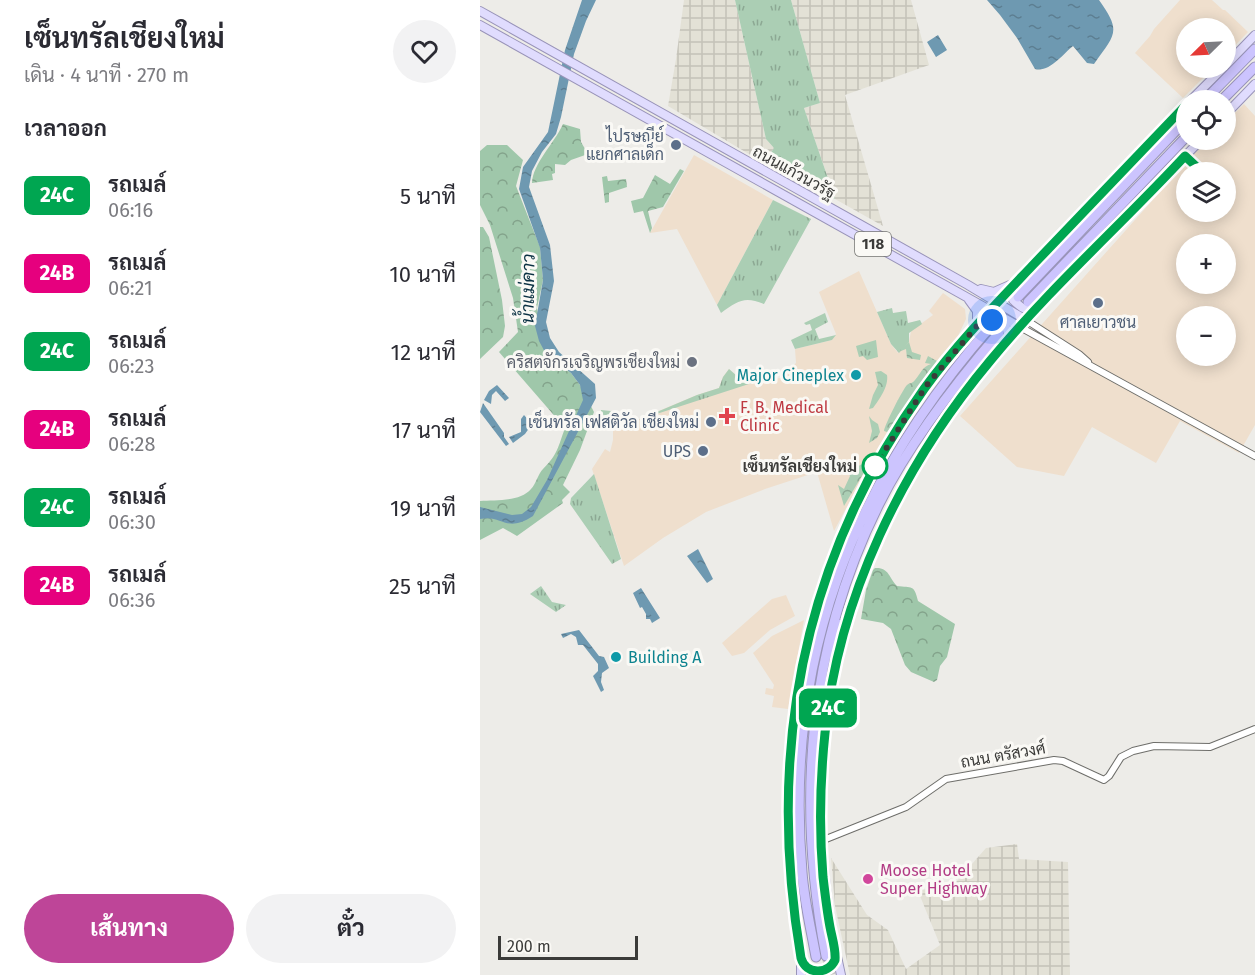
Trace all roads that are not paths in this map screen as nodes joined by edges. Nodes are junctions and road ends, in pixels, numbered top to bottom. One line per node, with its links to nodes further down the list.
1 (480, 11): 17 (main road, ถนนแก้วนวรัฐ / 118)
2 (480, 25): 18 (main road, ถนนแก้วนวรัฐ / 118)
3 (1255, 34): 5 (main road)
4 (1255, 49): 10 (highway)
5 (1236, 54)
6 (1255, 67): 11 (highway)
7 (1212, 78): 9 (main road)
8 (1255, 84): 12 (main road)
9 (1201, 90)
10 (1215, 90)
11 (1232, 90)
12 (1236, 104)
13 (1176, 115): 19 (main road)
14 (1176, 131): 23 (highway)
15 (1176, 147): 25 (highway)
16 (1191, 150): 26 (main road)
17 (745, 160): 18 (main road); 20 (main road, ถนนแก้วนวรัฐ / 118)
18 (740, 170): 22 (main road, ถนนแก้วนวรัฐ / 118)
19 (1020, 279): 20 (main road); 21 (main road)
20 (968, 285): 24 (main road, ถนนแก้วนวรัฐ / 118)
21 (1012, 288): 24 (main road); 26 (main road)
22 (964, 294): 27 (main road, ถนนแก้วนวรัฐ / 118); 29 (main road)
23 (1018, 297)
24 (998, 302): 27 (main road); 28 (main road, ถนนแก้วนวรัฐ / 118)
25 (1028, 302)
26 (1037, 308): 28 (main road)
27 (991, 310): 29 (main road); 31 (main road, ถนนแก้วนวรัฐ / 118)
28 (1026, 320): 31 (main road); 34 (street, ถนนแก้วนวรัฐ)
29 (978, 324): 33 (main road); 38 (main road)
30 (990, 327): 37 (highway)
31 (1020, 327): 33 (main road); 34 (street, ถนนแก้วนวรัฐ)
32 (999, 333): 36 (highway)
33 (1009, 339): 39 (main road)
34 (1090, 365): 35 (street, ถนนแก้วนวรัฐ)
35 (1255, 456)
36 (841, 601): 39 (highway); 42 (highway)
37 (827, 604): 38 (highway); 42 (highway)
38 (802, 665): 43 (main road)
39 (834, 669): 41 (main road)
40 (1255, 729): 41 (street, ถนน ตรัสวงศ์)
41 (821, 841): 42 (main road)
42 (826, 956): 43 (main road); 45 (main road)
43 (801, 960): 44 (main road)
44 (803, 975)
45 (841, 975)

